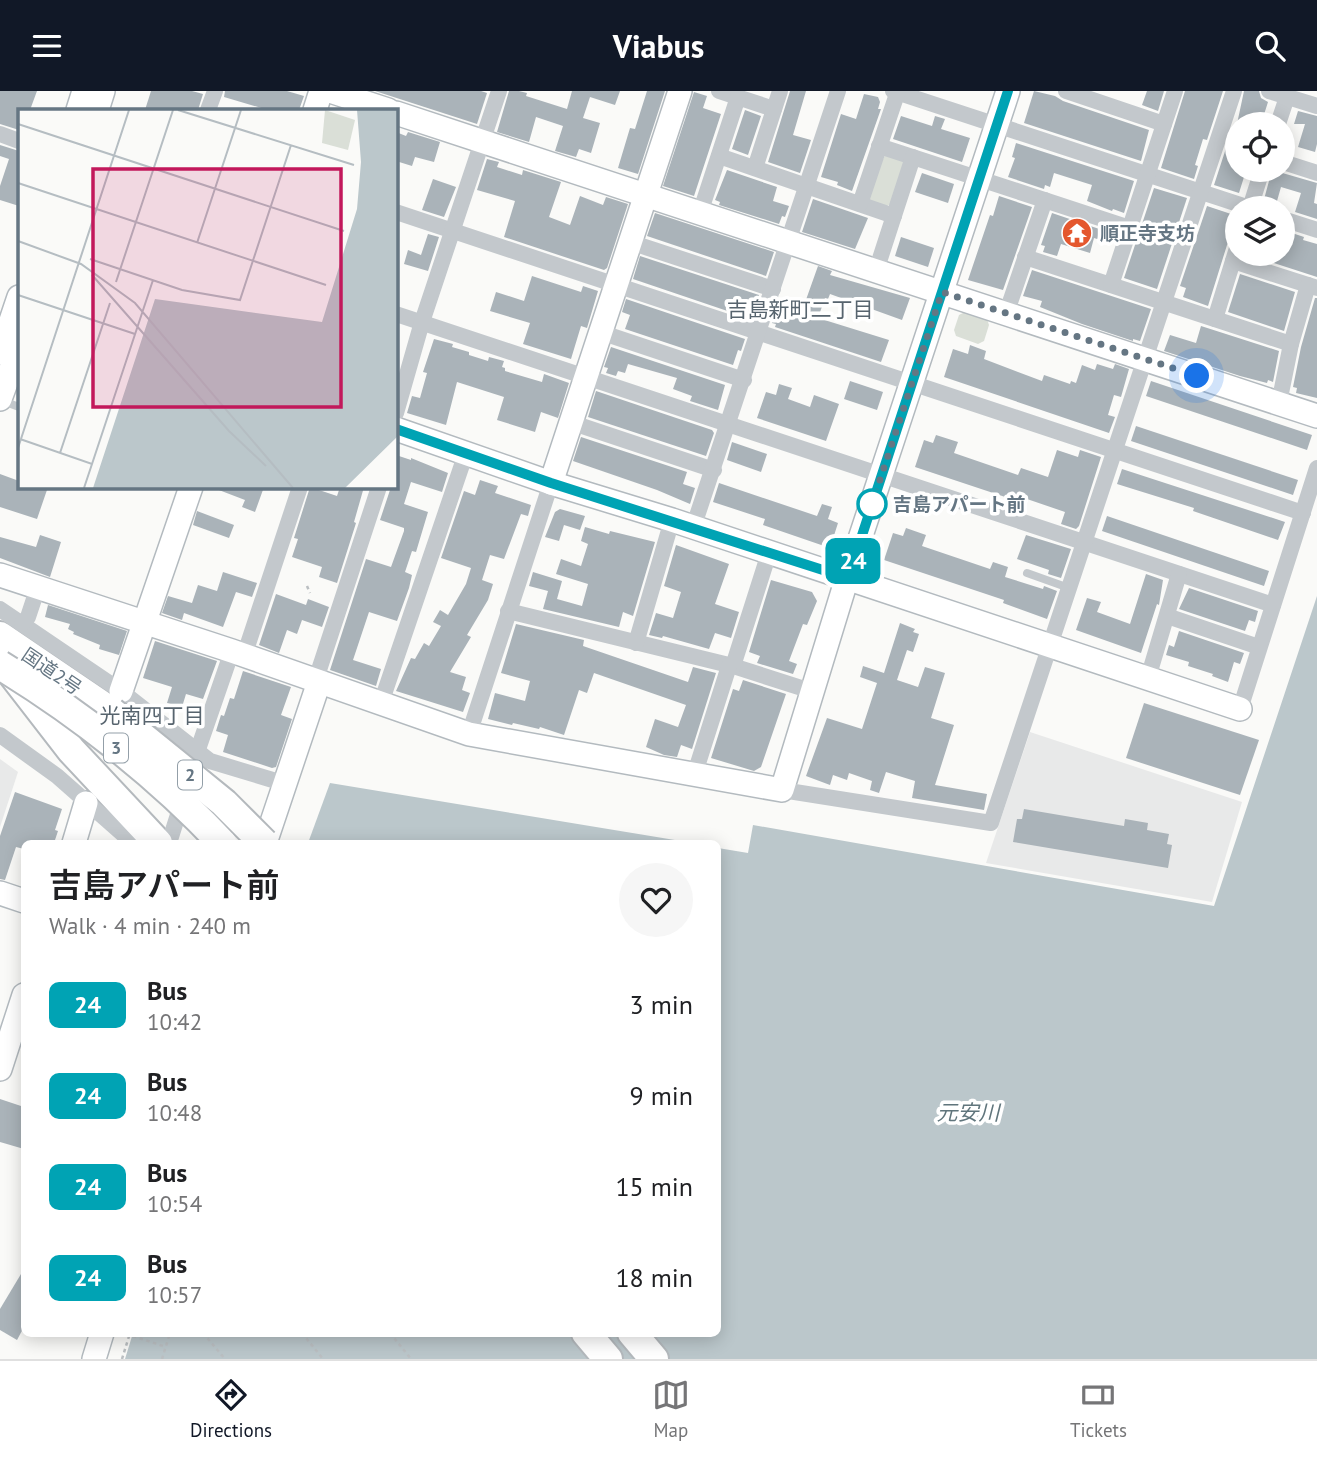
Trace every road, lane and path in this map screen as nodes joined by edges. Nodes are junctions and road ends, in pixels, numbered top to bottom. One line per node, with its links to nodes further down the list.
1 (84, 91): 21 (street)
2 (103, 91): 22 (street)
3 (215, 91): 23 (street)
4 (321, 91): 24 (street)
5 (330, 91): 25 (street)
6 (499, 91): 33 (street)
7 (680, 91): 44 (street)
8 (719, 91): 17 (street)
9 (780, 91): 26 (street)
10 (838, 91): 42 (street)
11 (1008, 91): 30 (street)
12 (1175, 91): 29 (street)
13 (1234, 91): 43 (street)
14 (1269, 91): 19 (street)
15 (896, 92): 18 (street); 34 (street)
16 (1075, 92): 29 (street)
17 (738, 97): 26 (street); 35 (street)
18 (932, 97): 30 (street)
19 (1287, 97): 20 (street); 27 (street)
20 (1317, 106)
21 (78, 109)
22 (97, 109)
23 (208, 109)
24 (315, 109)
25 (385, 109)
26 (774, 109): 38 (street)
27 (1282, 112)
28 (397, 113): 33 (street)
29 (1164, 124): 40 (street)
30 (997, 125): 40 (street); 41 (street)
31 (0, 134): 32 (street)
32 (18, 141)
33 (483, 141): 44 (street); 54 (street)
34 (879, 146): 36 (street); 47 (street)
35 (719, 156): 38 (street); 49 (street)
36 (913, 157): 41 (street); 50 (street)
37 (1295, 166): 39 (street)
38 (755, 168): 42 (street)
39 (1317, 173)
40 (1147, 174): 43 (street); 52 (street)
41 (979, 179): 45 (street); 65 (street)
42 (807, 186): 47 (street); 56 (street)
43 (1200, 192): 46 (street); 66 (street)
44 (645, 195): 49 (street); 55 (street)
45 (1045, 200): 52 (street); 57 (street)
46 (1225, 200)
47 (860, 204): 50 (street)
48 (397, 212): 54 (street)
49 (700, 213): 56 (street)
50 (894, 216): 60 (street)
51 (1295, 223): 53 (street)
52 (1130, 228): 62 (street)
53 (1317, 230)
54 (454, 231): 61 (street); 71 (street)
55 (630, 242): 61 (street); 64 (street)
56 (788, 242): 60 (street); 64 (street)
57 (1026, 257): 62 (street); 69 (street)
58 (1232, 266): 70 (street)
59 (1261, 266): 63 (street)
60 (876, 271): 65 (street)
61 (616, 285): 72 (street); 73 (street)
62 (1111, 285): 66 (street)
63 (1312, 287): 74 (street)
64 (773, 289): 73 (street)
65 (942, 292): 69 (street); 80 (street)
66 (1164, 302): 70 (street); 77 (street)
67 (14, 303): 76 (street)
68 (397, 314): 71 (street)
69 (1006, 314): 77 (street)
70 (1215, 319): 74 (street)
71 (422, 322): 78 (street); 86 (street)
72 (600, 332): 78 (street); 79 (street)
73 (759, 333): 79 (street); 80 (street)
74 (1292, 344): 82 (street)
75 (18, 350): 81 (street)
76 (0, 353)
77 (1145, 359): 82 (street); 89 (street)
78 (585, 377): 85 (street); 87 (street)
79 (744, 380): 87 (street)
80 (912, 383): 89 (street); 93 (street)
81 (0, 400): 83 (lane)
82 (1279, 404): 84 (street)
83 (18, 407)
84 (1317, 416)
85 (570, 422): 92 (street); 94 (street)
86 (397, 423)
87 (729, 425): 92 (street); 93 (street)
88 (397, 427): 90 (street)
89 (1115, 451): 98 (street); 100 (street)
90 (466, 453): 94 (street); 125 (street)
91 (1317, 468): 98 (street)
92 (714, 470): 99 (street)
93 (881, 475): 100 (street); 105 (street)
94 (551, 483): 99 (street); 111 (street)
95 (191, 488): 114 (street)
96 (300, 488): 118 (street)
97 (379, 488): 122 (street)
98 (1303, 513): 110 (street)
99 (683, 524): 101 (street); 115 (street)
100 (1084, 543): 103 (street); 108 (street)
101 (769, 553): 105 (street); 120 (street)
102 (1027, 573): 108 (lane)
103 (1179, 574): 110 (street); 112 (street)
104 (0, 575): 107 (street)
105 (848, 578): 116 (street); 123 (street)
106 (307, 586): 109 (path)
107 (38, 587): 113 (street); 114 (street)
108 (1069, 588): 116 (street)
109 (310, 593)
110 (1273, 605): 117 (street)
111 (508, 611): 115 (street); 127 (street)
112 (1167, 616): 117 (street); 121 (street)
113 (6, 620): 124 (highway, 国道2号 / 2)
114 (145, 622): 118 (street); 124 (street)
115 (636, 643): 120 (street)
116 (1050, 646): 121 (street); 132 (street)
117 (1259, 647): 126 (street)
118 (238, 653): 122 (street); 129 (street)
119 (0, 662): 136 (highway, 国道2号); 138 (highway, 3, bridge)
120 (731, 666): 123 (street); 130 (street)
121 (1148, 678): 126 (street)
122 (319, 682): 125 (street); 131 (street)
123 (811, 691): 132 (street)
124 (117, 702): 129 (street); 139 (highway, 国道2号 / 2, bridge)
125 (381, 703): 127 (street)
126 (1240, 709)
127 (469, 734): 130 (street)
128 (0, 735): 133 (street)
129 (197, 753): 131 (street); 137 (street)
130 (694, 776): 132 (street)
131 (286, 784): 140 (street)
132 (782, 790)
133 (86, 803): 134 (street); 135 (street)
134 (75, 840)
135 (129, 840)
136 (155, 840)
137 (170, 840)
138 (219, 840)
139 (262, 840)
140 (266, 840)
141 (0, 893): 142 (street)
142 (21, 900)
143 (21, 1004): 144 (street)
144 (0, 1069)
145 (101, 1337): 156 (street)
146 (130, 1337): 157 (path)
147 (137, 1337): 155 (path)
148 (169, 1337): 155 (path)
149 (206, 1337): 159 (path)
150 (305, 1337): 160 (path)
151 (393, 1337): 161 (path)
152 (589, 1337): 162 (highway)
153 (635, 1337): 163 (highway)
154 (656, 1337): 164 (highway)
155 (166, 1347): 158 (path)
156 (94, 1359)
157 (121, 1359)
158 (162, 1359)
159 (225, 1359)
160 (323, 1359)
161 (411, 1359)
162 (608, 1359)
163 (654, 1359)
164 (675, 1359)

